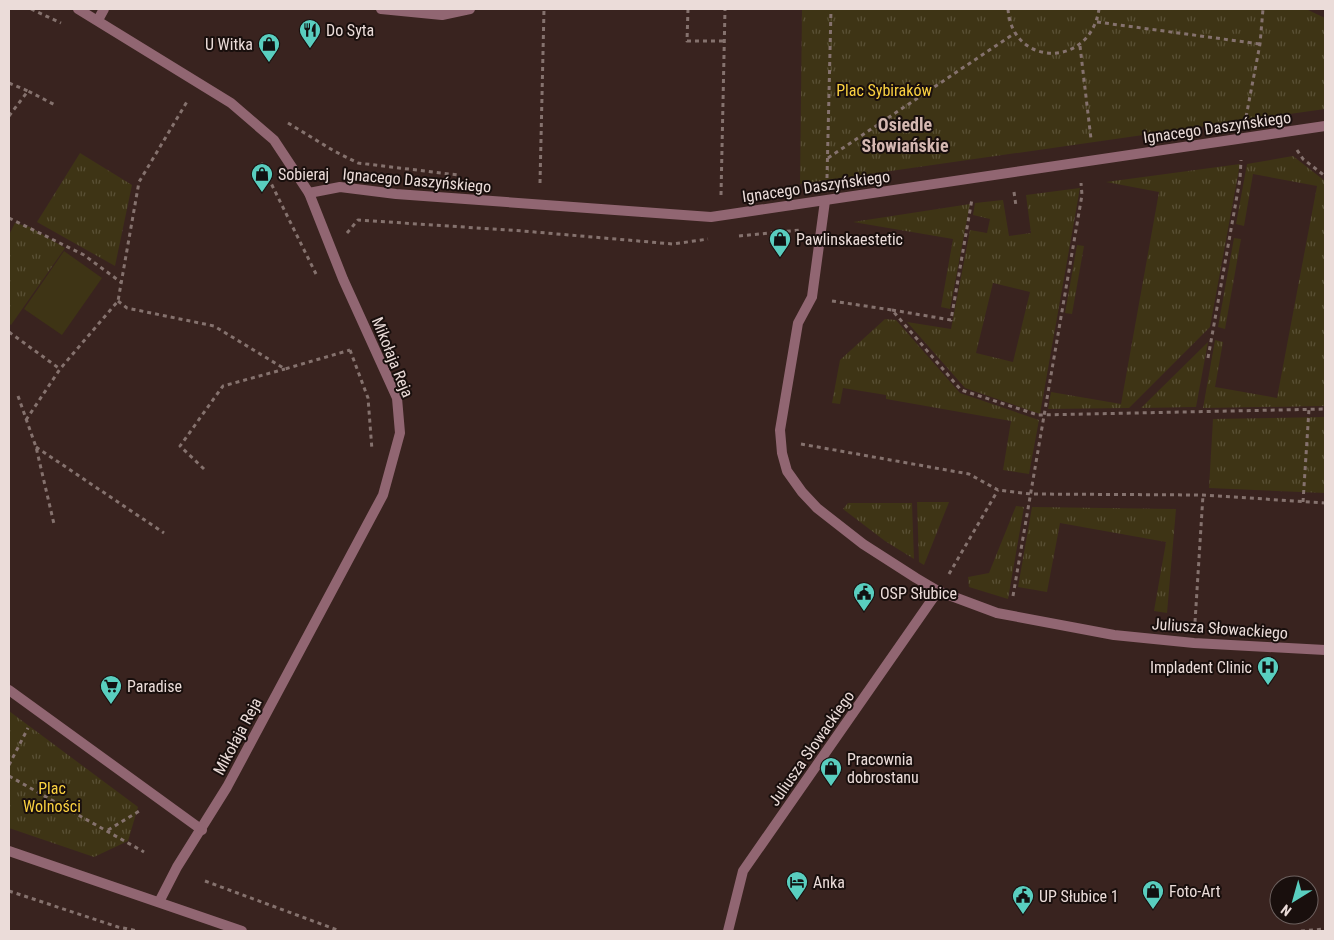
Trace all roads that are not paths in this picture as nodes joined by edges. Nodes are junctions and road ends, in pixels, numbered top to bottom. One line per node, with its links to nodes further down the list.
1 (78, 9): 5 (street, Mikołaja Reja)
2 (104, 9): 5 (street)
3 (381, 9): 4 (street)
4 (470, 9)
5 (98, 20): 7 (street, Mikołaja Reja)
6 (1325, 126): 8 (street, Ignacego Daszyńskiego)
7 (309, 193): 8 (street, Ignacego Daszyńskiego); 12 (street, Mikołaja Reja)
8 (825, 200): 9 (street, Juliusza Słowackiego)
9 (938, 592): 10 (street, Juliusza Słowackiego); 16 (street, Juliusza Słowackiego)
10 (1325, 650)
11 (9, 690): 12 (street)
12 (202, 830): 14 (street, Mikołaja Reja)
13 (9, 851): 14 (street)
14 (159, 902): 15 (street)
15 (242, 931)
16 (728, 931)

